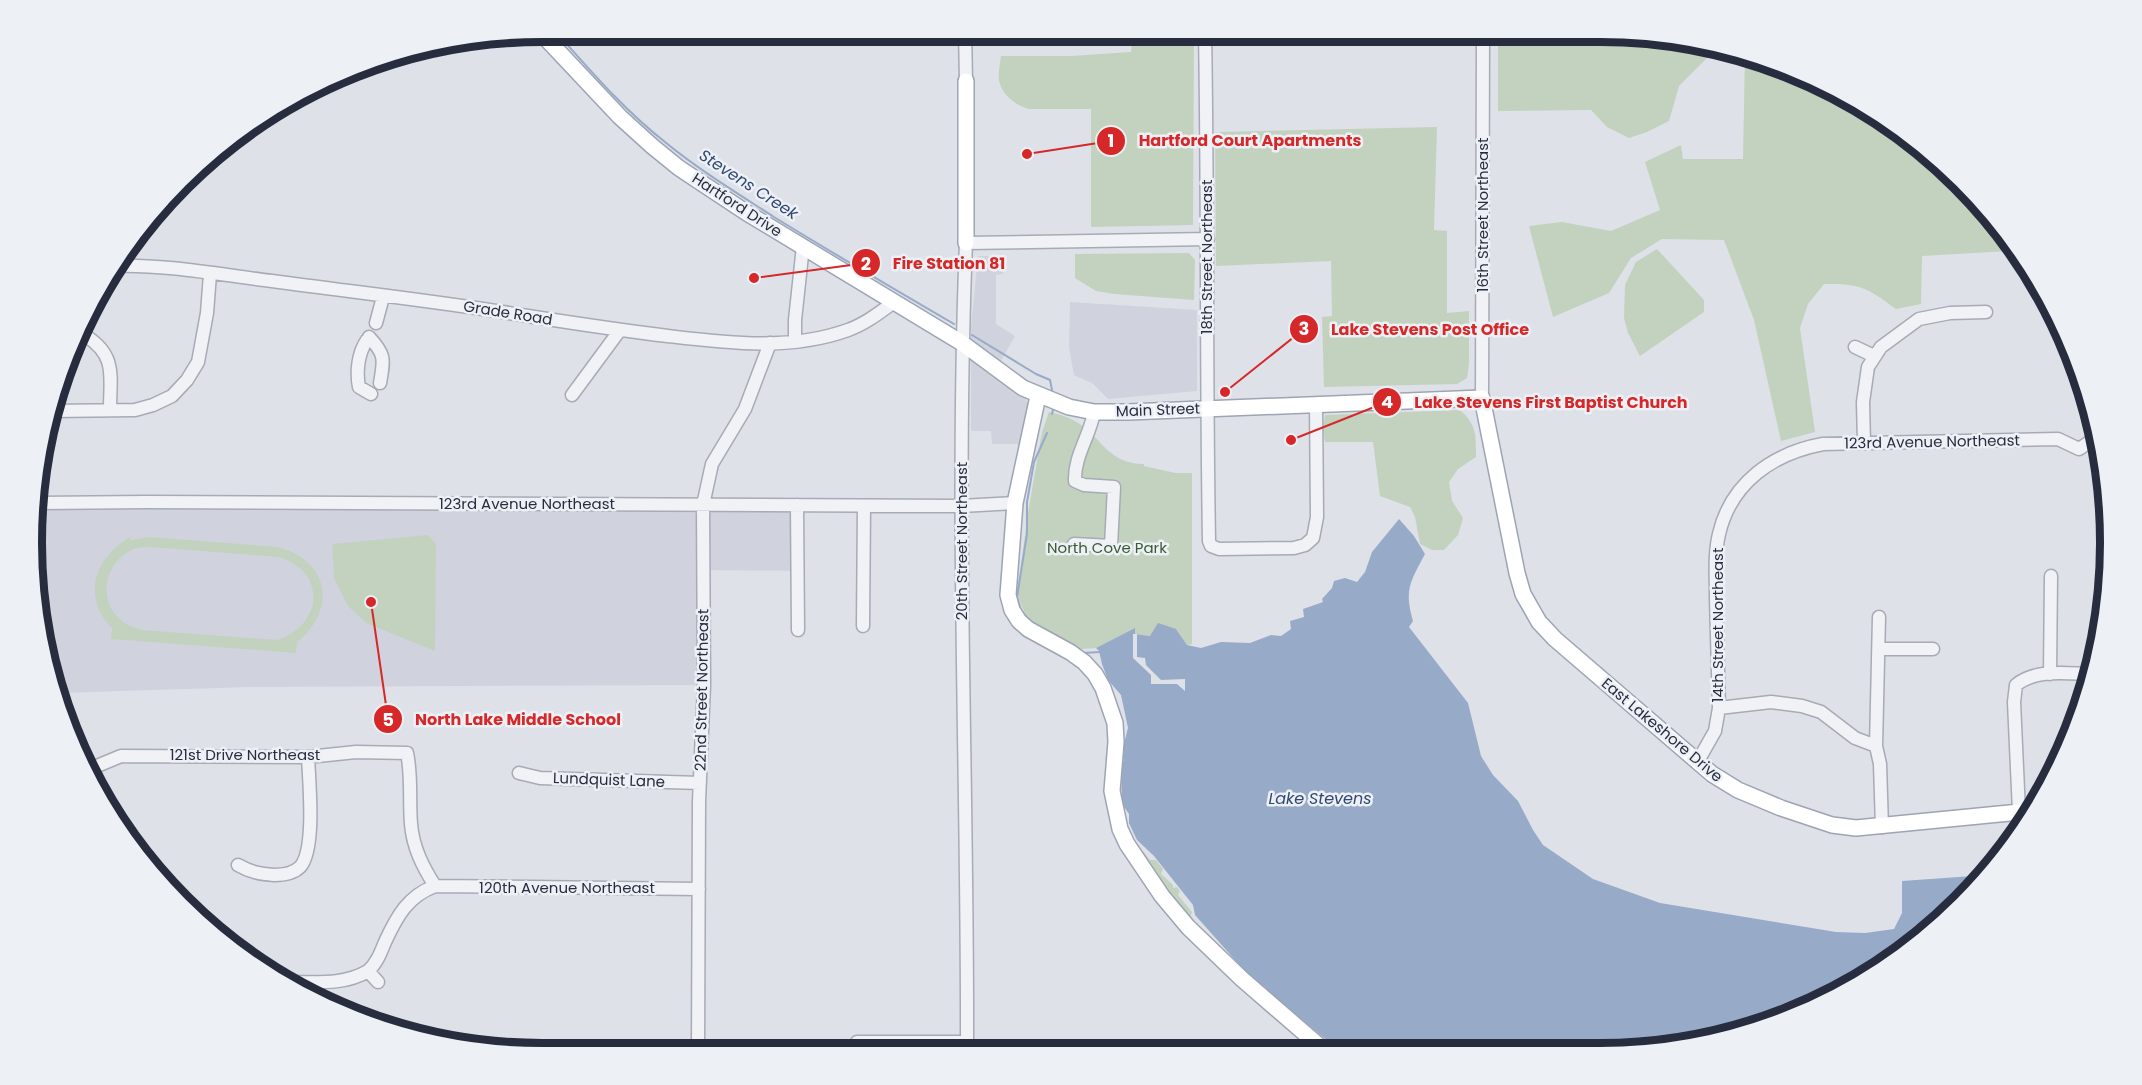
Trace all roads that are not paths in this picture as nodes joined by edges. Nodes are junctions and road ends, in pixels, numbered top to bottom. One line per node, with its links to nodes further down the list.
1 (549, 42): 8 (main road, Hartford Drive)
2 (965, 42): 5 (street, 20th Street Northeast)
3 (1205, 42): 6 (street, 18th Street Northeast)
4 (1483, 42): 26 (street, 16th Street Northeast)
5 (966, 81): 7 (main road, 20th Street Northeast)
6 (1208, 239): 7 (street); 29 (street, 18th Street Northeast)
7 (966, 243): 16 (street, 20th Street Northeast)
8 (803, 246): 12 (main road, Hartford Drive); 18 (street)
9 (125, 266): 10 (street, Grade Road)
10 (210, 274): 11 (street, Grade Road); 28 (street)
11 (383, 297): 14 (street); 15 (street, Grade Road)
12 (894, 302): 16 (main road, Hartford Drive); 18 (street, Grade Road)
13 (1986, 312): 21 (street)
14 (376, 323)
15 (620, 330): 19 (street, Grade Road); 24 (street)
16 (962, 335): 25 (main road, Main Street); 40 (street, 20th Street Northeast)
17 (86, 336): 28 (street)
18 (795, 341): 19 (street, Grade Road)
19 (770, 344): 37 (street, 22nd Street Northeast)
20 (1855, 347): 21 (street)
21 (1874, 356): 32 (street)
22 (380, 383): 23 (street)
23 (371, 394)
24 (572, 395)
25 (1038, 396): 31 (main road, Main Street); 36 (main road)
26 (1482, 398): 27 (main road, Main Street); 53 (main road, East Lakeshore Drive)
27 (1316, 404): 29 (main road, Main Street); 29 (street, 18th Street Northeast)
28 (110, 409): 30 (street)
29 (1208, 409): 31 (main road, Main Street)
30 (60, 411)
31 (1094, 412): 41 (street)
32 (1864, 443): 33 (street, 123rd Avenue Northeast); 34 (street, 123rd Avenue Northeast)
33 (2090, 443)
34 (1766, 465): 50 (street, 14th Street Northeast)
35 (44, 503): 37 (street, 123rd Avenue Northeast)
36 (1016, 503): 40 (street, 123rd Avenue Northeast); 70 (main road)
37 (703, 505): 38 (street, 123rd Avenue Northeast); 56 (street, 22nd Street Northeast)
38 (797, 505): 39 (street, 123rd Avenue Northeast); 45 (street)
39 (864, 506): 40 (street, 123rd Avenue Northeast); 44 (street)
40 (961, 506): 69 (street, 20th Street Northeast)
41 (1074, 544)
42 (2051, 576): 48 (street)
43 (1879, 617): 46 (street)
44 (863, 626)
45 (798, 630)
46 (1879, 649): 47 (street); 51 (street)
47 (1933, 649)
48 (2050, 674): 49 (street); 57 (street)
49 (2082, 674)
50 (1719, 708): 51 (street); 53 (street, 14th Street Northeast)
51 (1876, 746): 59 (street)
52 (308, 757): 54 (street, 121st Drive Northeast); 60 (street); 61 (street, 121st Drive Northeast)
53 (1698, 761): 59 (main road, East Lakeshore Drive)
54 (96, 767)
55 (519, 773): 56 (street, Lundquist Lane)
56 (700, 783): 62 (street, 22nd Street Northeast)
57 (2024, 808)
58 (2021, 812): 59 (main road, East Lakeshore Drive)
59 (1882, 827)
60 (238, 865)
61 (435, 886): 62 (street, 120th Avenue Northeast); 63 (street)
62 (699, 889): 67 (street, 22nd Street Northeast)
63 (368, 971): 64 (street); 65 (street)
64 (304, 982)
65 (378, 982)
66 (857, 1042): 68 (street)
67 (698, 1043)
68 (879, 1043)
69 (967, 1043)
70 (1316, 1043)

